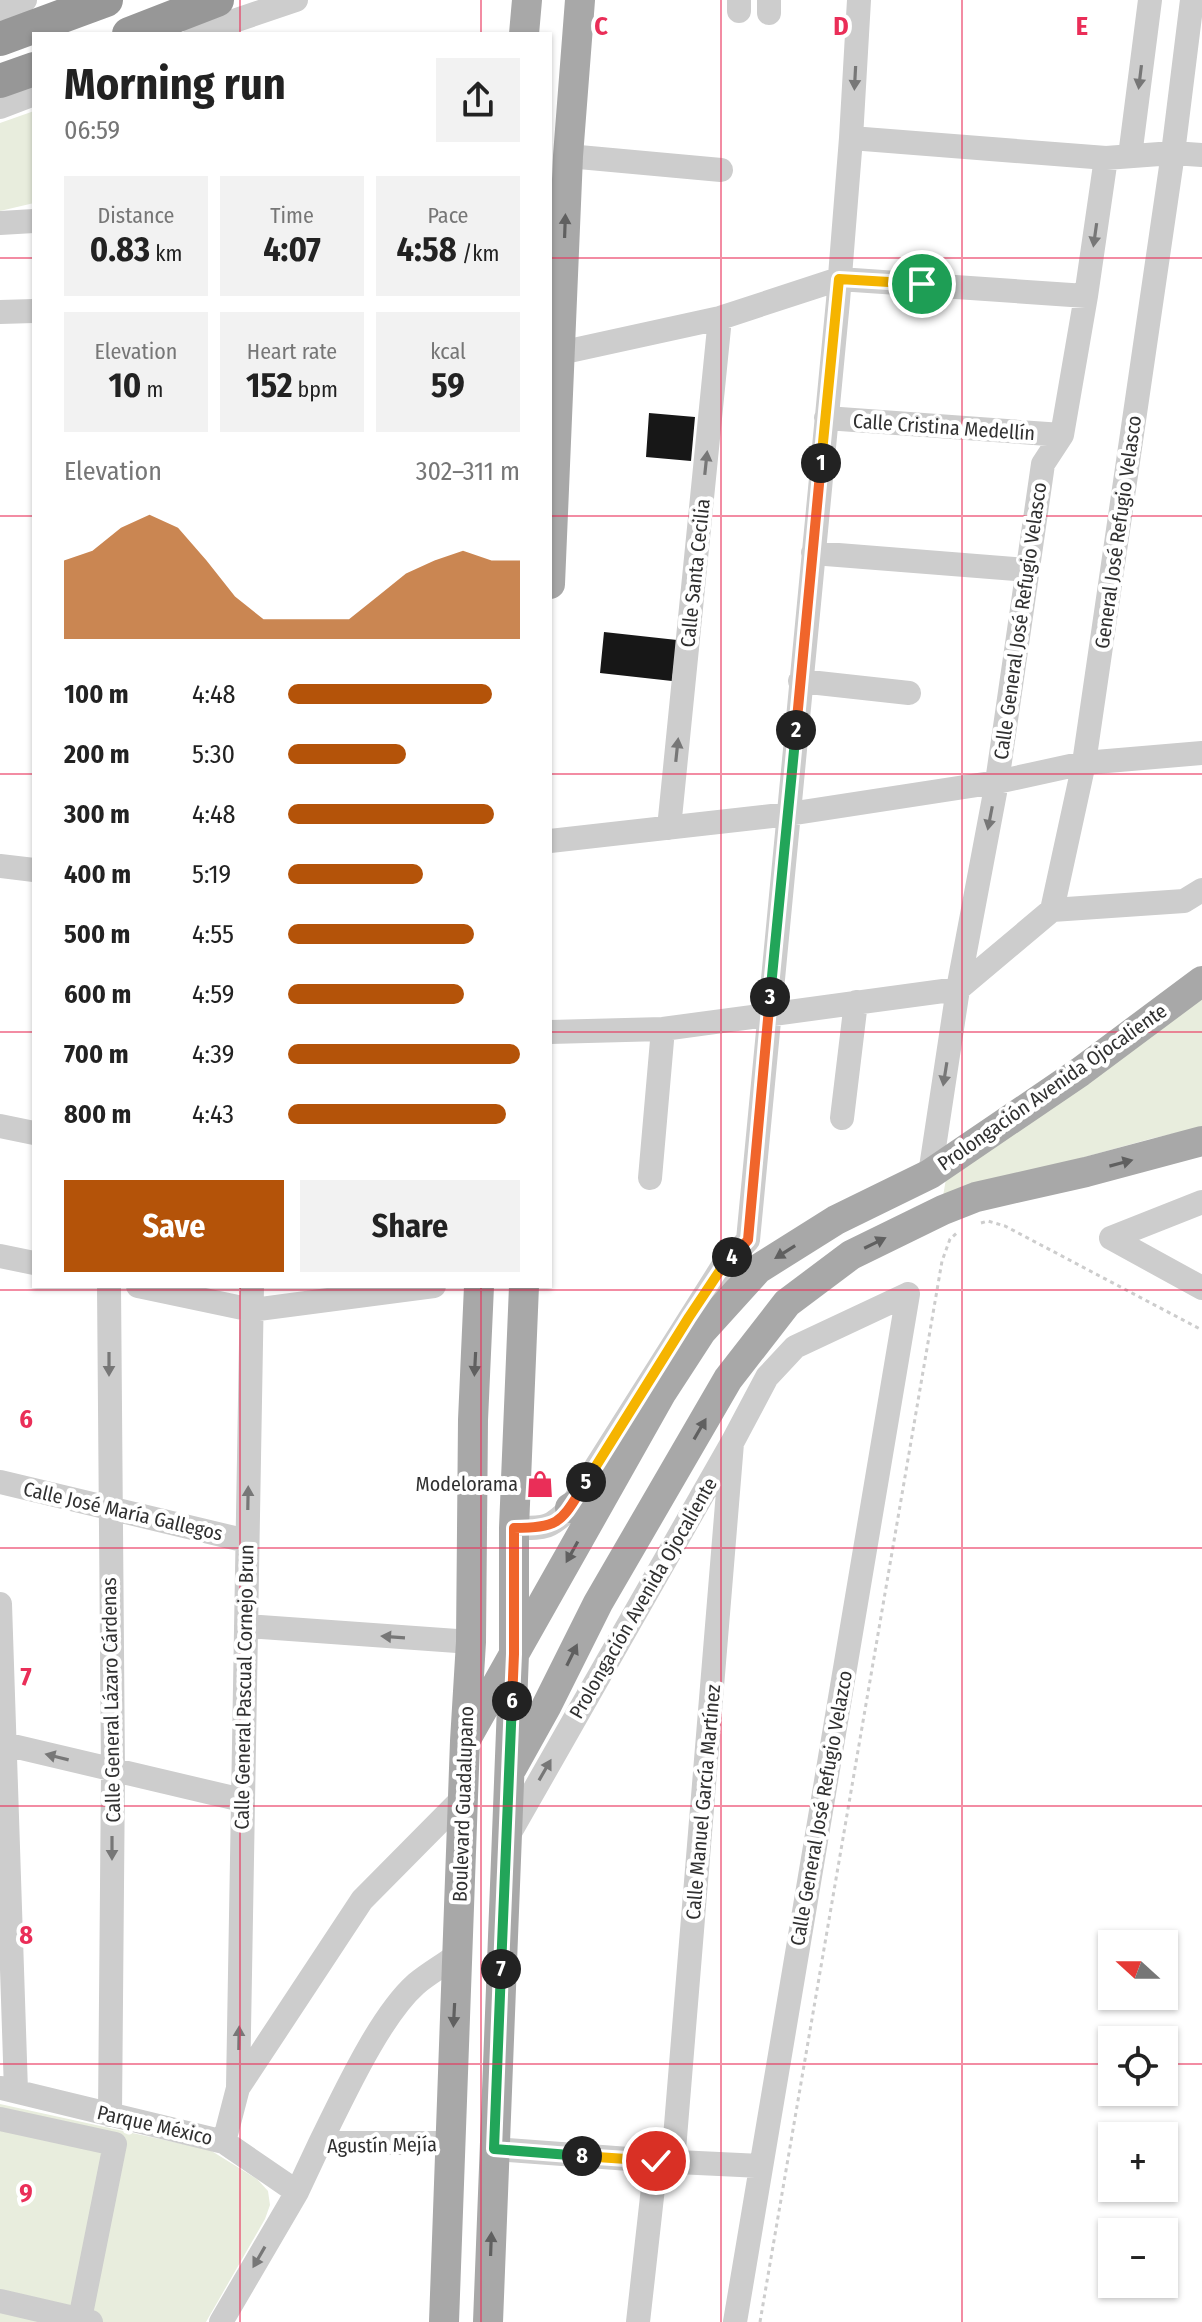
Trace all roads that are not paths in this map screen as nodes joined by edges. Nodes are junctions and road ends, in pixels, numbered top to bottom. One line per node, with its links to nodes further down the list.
1 (25, 0): 9 (street)
2 (106, 0): 13 (highway)
3 (217, 0): 11 (highway)
4 (296, 0): 10 (street)
5 (580, 0): 21 (main road)
6 (859, 0): 18 (street, one-way to 18)
7 (1150, 0): 22 (street, Calle General José Refugio Velasco, one-way to 22)
8 (1192, 0): 19 (street)
9 (0, 9)
10 (250, 25): 12 (street)
11 (134, 32)
12 (207, 32)
13 (0, 39)
14 (32, 70): 15 (highway)
15 (0, 81)
16 (32, 95): 17 (street)
17 (0, 107)
18 (851, 138): 22 (street); 26 (street)
19 (1173, 153): 20 (street); 22 (street); 40 (street, General José Refugio Velasco)
20 (1202, 155)
21 (568, 156): 23 (street); 31 (main road, one-way to 21)
22 (1118, 157): 27 (street, Calle General José Refugio Velasco, one-way to 27)
23 (721, 170)
24 (32, 221): 25 (street)
25 (0, 223)
26 (839, 279): 27 (street); 30 (street); 32 (street)
27 (1086, 296): 33 (street, Calle General José Refugio Velasco)
28 (32, 311): 29 (street)
29 (0, 312)
30 (720, 318): 31 (street); 43 (street, Calle Santa Cecilia, one-way to 30)
31 (560, 353): 34 (main road)
32 (826, 418): 33 (street, Calle Cristina Medellín); 35 (street)
33 (1062, 435): 36 (street, Calle General José Refugio Velasco)
34 (552, 538)
35 (813, 553): 36 (street); 37 (street)
36 (1028, 570): 41 (street, Calle General José Refugio Velasco)
37 (800, 681): 38 (street); 42 (street)
38 (909, 693)
39 (1202, 753): 40 (street)
40 (1084, 763): 41 (street); 48 (street, General José Refugio Velasco)
41 (997, 782): 42 (street); 50 (street, Calle General José Refugio Velasco, one-way to 50)
42 (789, 814): 43 (street); 52 (street)
43 (669, 828): 44 (street)
44 (552, 841)
45 (0, 866): 46 (street)
46 (32, 870)
47 (1193, 895): 48 (street)
48 (1052, 910): 50 (street)
49 (1202, 981): 59 (main road, Prolongación Avenida Ojocaliente)
50 (958, 989): 51 (street); 59 (street, Calle General José Refugio Velasco, one-way to 59)
51 (856, 1002): 52 (street); 55 (street)
52 (768, 1014): 53 (street); 80 (street)
53 (663, 1029): 54 (street); 60 (street)
54 (552, 1032)
55 (842, 1118)
56 (0, 1126): 57 (street)
57 (32, 1133)
58 (1202, 1141): 73 (main road, Prolongación Avenida Ojocaliente, one-way to 58)
59 (930, 1174): 78 (main road, Prolongación Avenida Ojocaliente, one-way to 78)
60 (650, 1178)
61 (1202, 1202): 69 (street)
62 (0, 1256): 63 (street)
63 (32, 1263)
64 (109, 1288): 79 (street, Calle General Lázaro Cárdenas, one-way to 79)
65 (157, 1288): 72 (street)
66 (408, 1288): 70 (street)
67 (479, 1288): 75 (main road, Boulevard Guadalupano, one-way to 75)
68 (524, 1288): 81 (main road)
69 (1202, 1288)
70 (370, 1291): 72 (street)
71 (908, 1294): 74 (street, Prolongación Avenida Ojocaliente); 105 (street, Calle General José Refugio Velazco)
72 (252, 1298): 82 (street, Calle General Pascual Cornejo Brun, one-way to 72)
73 (728, 1379): 74 (street); 87 (main road, Prolongación Avenida Ojocaliente, one-way to 73)
74 (754, 1398): 76 (street, Prolongación Avenida Ojocaliente)
75 (473, 1420): 85 (main road, Boulevard Guadalupano); 86 (main road)
76 (732, 1443): 94 (street, Prolongación Avenida Ojocaliente, one-way to 76); 104 (street, Calle Manuel García Martínez)
77 (0, 1482): 79 (street, Calle José María Gallegos)
78 (612, 1482): 80 (main road); 86 (main road, Prolongación Avenida Ojocaliente, one-way to 86)
79 (109, 1508): 82 (street, Calle José María Gallegos); 90 (street, Calle General Lázaro Cárdenas)
80 (570, 1508): 81 (street)
81 (514, 1528): 86 (main road)
82 (247, 1541): 84 (street, Calle General Pascual Cornejo Brun)
83 (0, 1604): 89 (street)
84 (246, 1626): 85 (street, one-way to 84); 93 (street, Calle General Pascual Cornejo Brun)
85 (471, 1642): 88 (main road, Boulevard Guadalupano)
86 (508, 1678): 87 (main road); 88 (main road, Prolongación Avenida Ojocaliente); 91 (main road)
87 (546, 1707): 91 (main road, Prolongación Avenida Ojocaliente)
88 (465, 1741): 92 (main road, Boulevard Guadalupano)
89 (3, 1744): 90 (street, one-way to 89); 97 (street)
90 (113, 1771): 93 (street); 98 (street, Calle General Lázaro Cárdenas, one-way to 98)
91 (509, 1773): 94 (main road)
92 (464, 1797): 95 (main road, Boulevard Guadalupano); 96 (street, Calle General Pascual Cornejo Brun)
93 (242, 1800): 96 (street, Calle General Pascual Cornejo Brun, one-way to 93)
94 (507, 1838): 103 (main road)
95 (457, 1955): 101 (street); 102 (main road, Boulevard Guadalupano, one-way to 102)
96 (238, 2088): 100 (street, Calle General Pascual Cornejo Brun)
97 (8, 2090): 98 (street, Parque México)
98 (110, 2115): 100 (street, Parque México)
99 (0, 2119): 109 (street)
100 (224, 2142): 106 (street, Parque México)
101 (320, 2143): 102 (street, Agustín Mejía); 106 (street, Agustín Mejía)
102 (449, 2143): 112 (main road, Boulevard Guadalupano)
103 (494, 2149): 104 (street); 113 (main road, one-way to 103)
104 (664, 2162): 105 (street); 114 (street, Calle Manuel García Martínez)
105 (761, 2166): 115 (street, Calle General José Refugio Velazco)
106 (297, 2192): 107 (street, Agustín Mejía, one-way to 107)
107 (240, 2291): 110 (street, Agustín Mejía); 111 (street)
108 (0, 2301): 109 (street)
109 (85, 2321)
110 (221, 2322)
111 (234, 2322)
112 (444, 2322)
113 (488, 2322)
114 (638, 2322)
115 (735, 2322)

